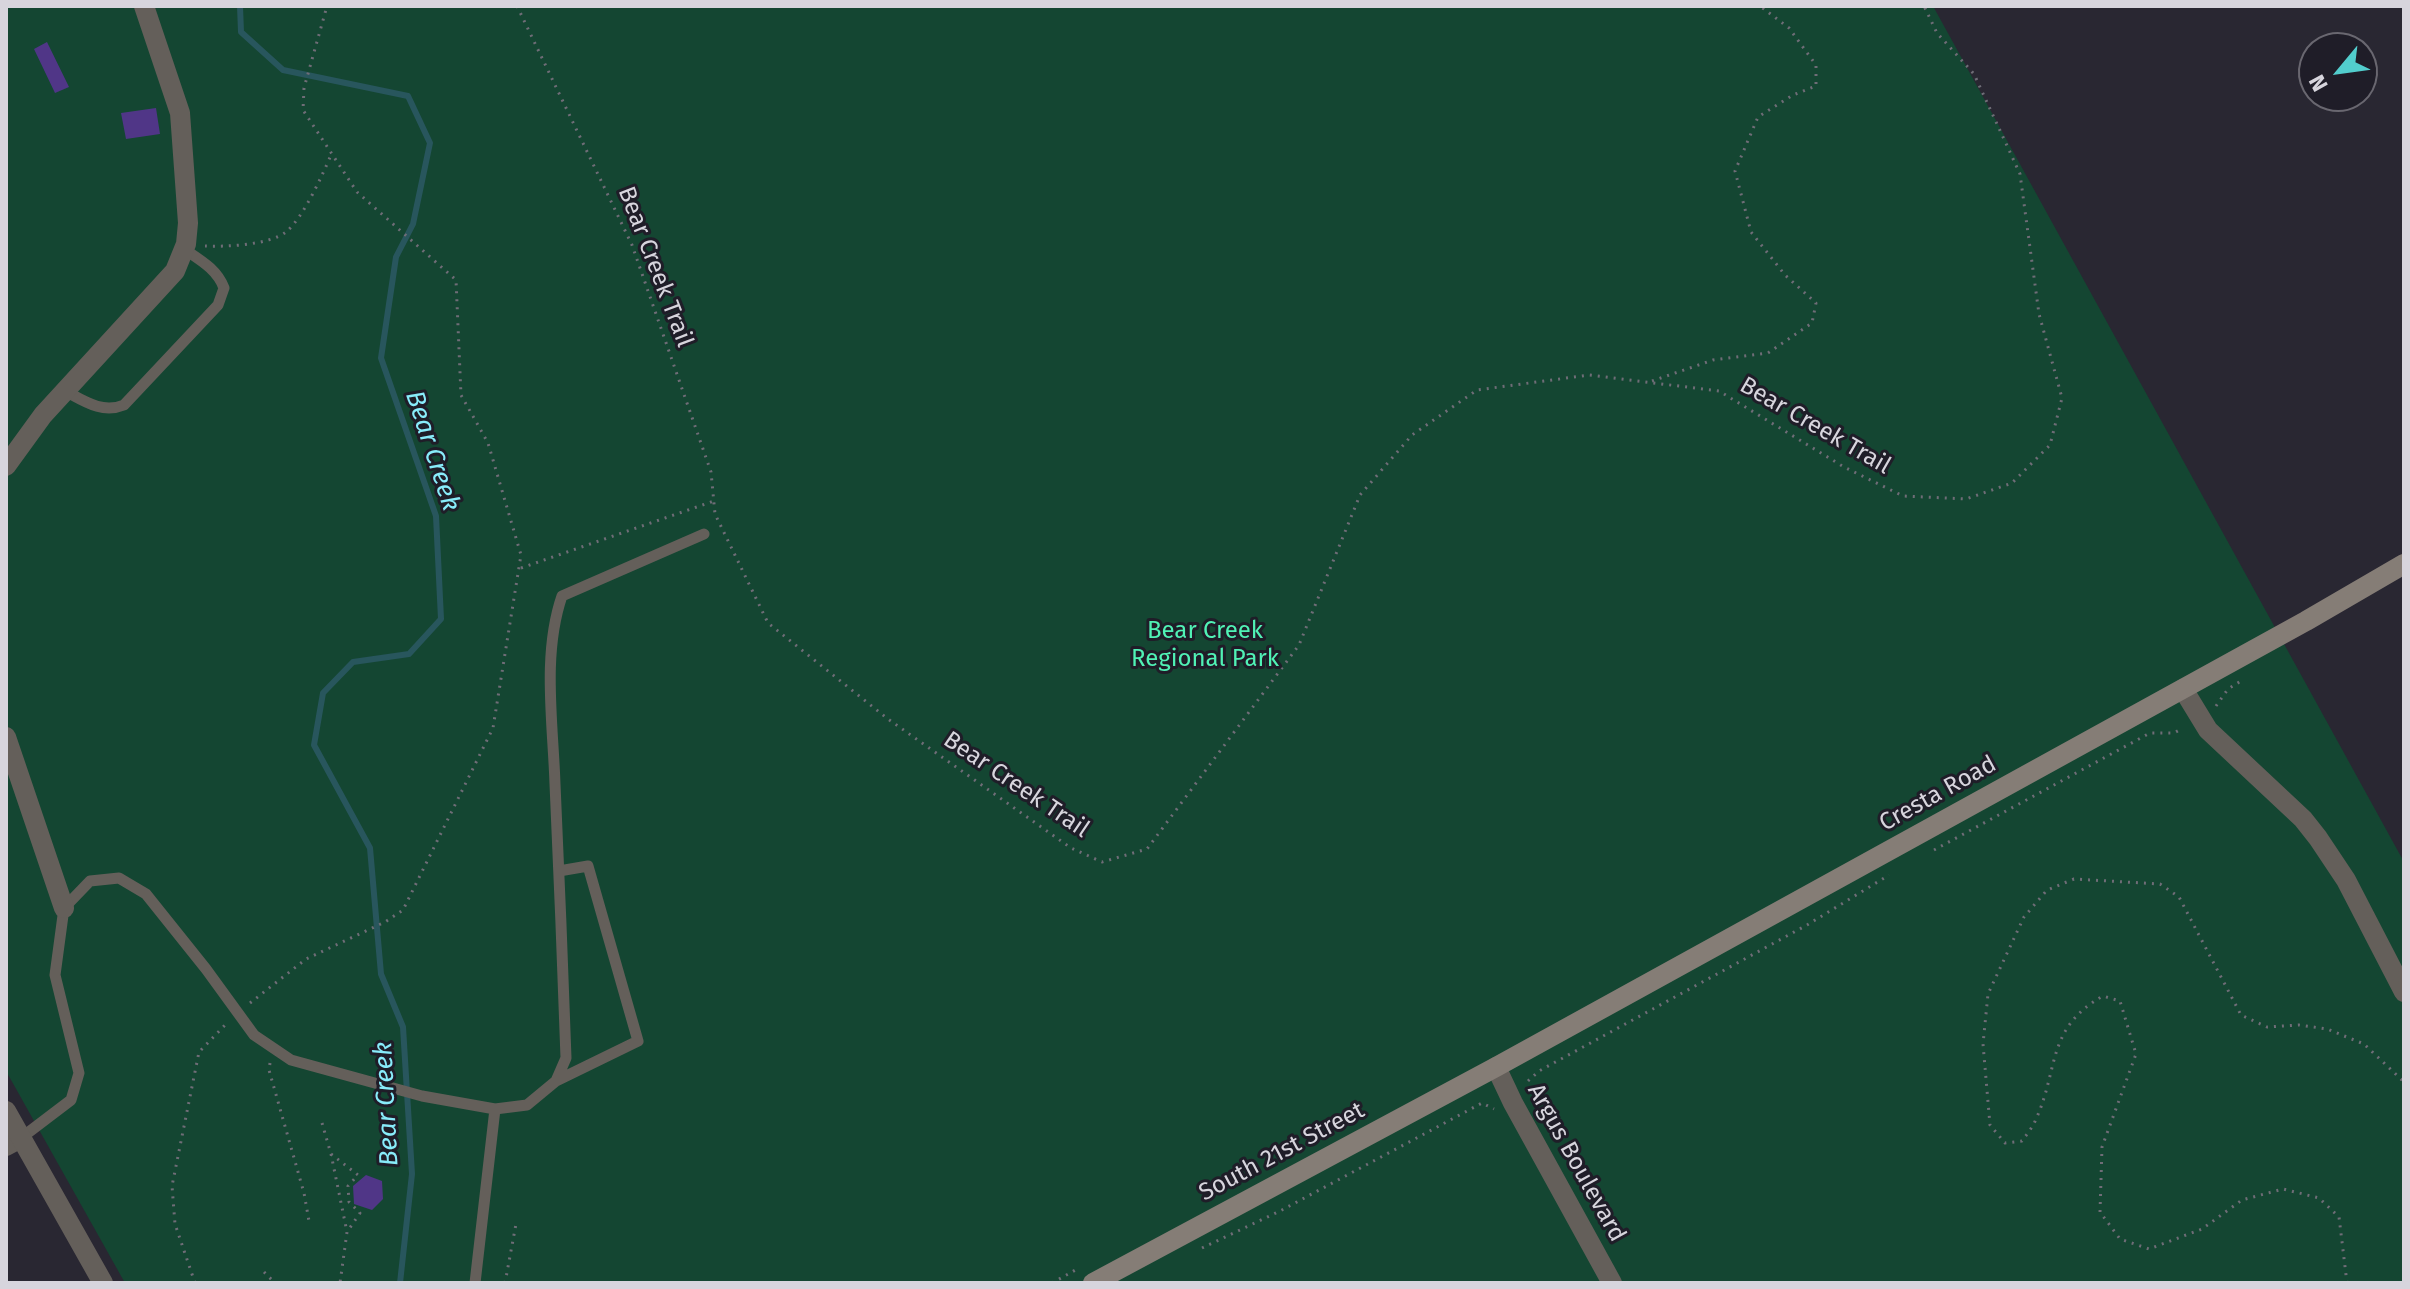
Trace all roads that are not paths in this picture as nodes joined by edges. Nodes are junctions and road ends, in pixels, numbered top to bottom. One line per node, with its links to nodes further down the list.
1 (144, 6): 2 (street)
2 (185, 246): 3 (street); 3 (lane)
3 (65, 391): 4 (street)
4 (6, 466)
5 (704, 534): 9 (lane)
6 (2404, 564): 7 (main road, Cresta Road)
7 (2183, 689): 11 (street); 12 (main road, Cresta Road)
8 (6, 737): 10 (street)
9 (559, 871): 13 (lane); 13 (lane)
10 (64, 908): 14 (lane); 16 (lane)
11 (2404, 992)
12 (1496, 1067): 19 (main road, South 21st Street); 20 (street, Argus Boulevard)
13 (556, 1081): 14 (lane)
14 (495, 1109): 18 (lane)
15 (6, 1111): 16 (street)
16 (13, 1142): 17 (street)
17 (103, 1283)
18 (475, 1283)
19 (1093, 1283)
20 (1612, 1283)

